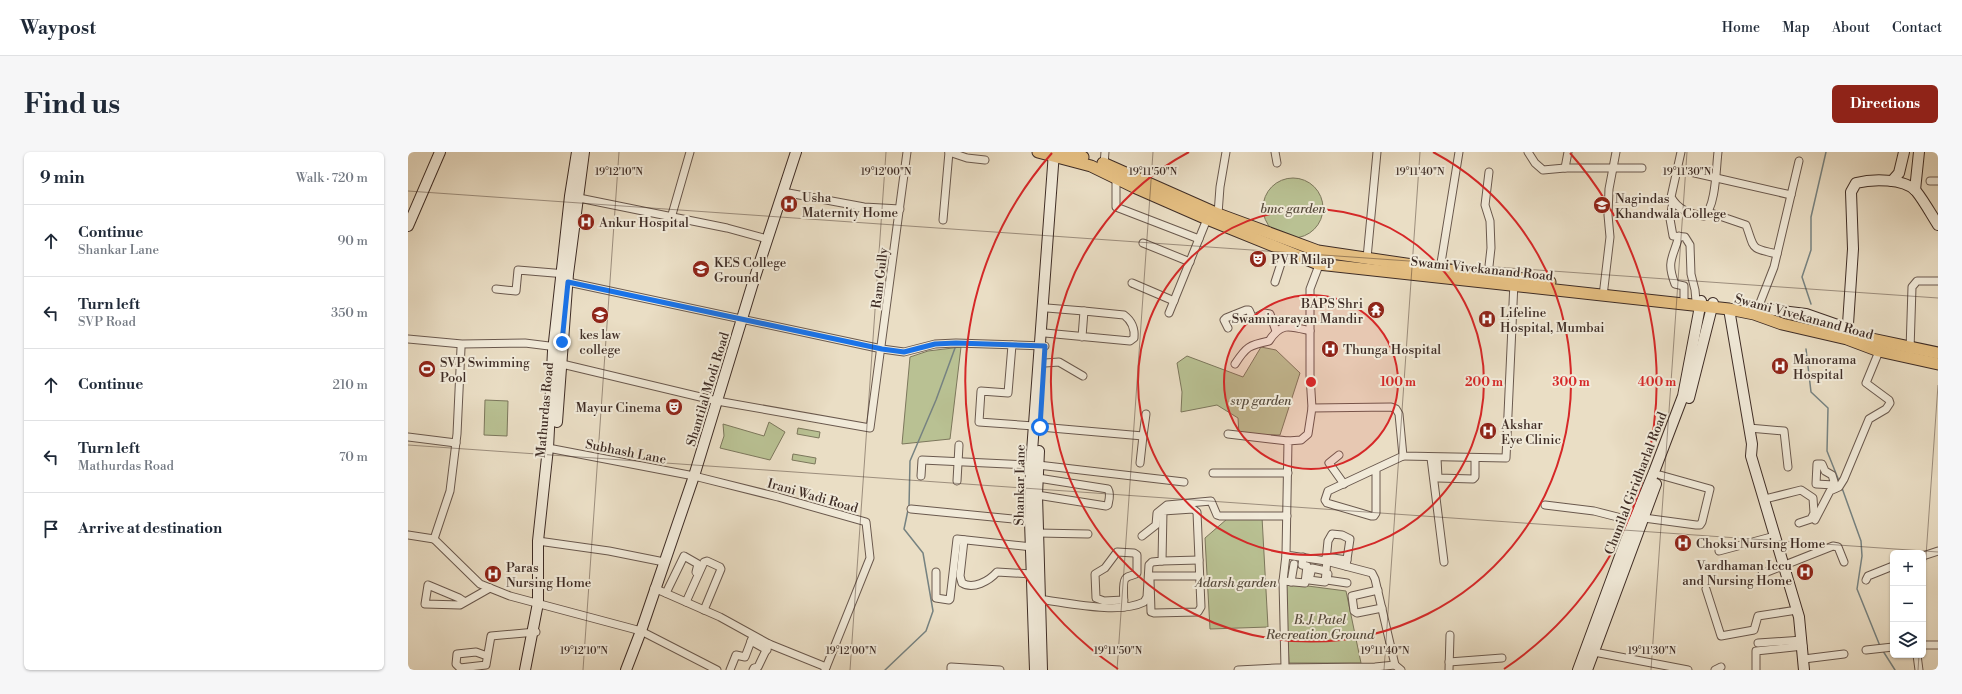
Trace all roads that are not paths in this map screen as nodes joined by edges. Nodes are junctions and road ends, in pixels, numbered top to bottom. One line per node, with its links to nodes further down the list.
1 (434, 152): 42 (street)
2 (440, 152): 49 (street)
3 (577, 152): 39 (street)
4 (584, 152): 39 (street, Mathurdas Road)
5 (690, 152): 45 (street)
6 (796, 152): 37 (street, Shantilal Modi Road)
7 (907, 152): 41 (street, Ram Gully)
8 (949, 152): 24 (street); 47 (street)
9 (1038, 152): 22 (main road, Swami Vivekanand Road)
10 (1105, 152): 27 (street)
11 (1226, 152): 44 (street)
12 (1275, 152): 26 (street)
13 (1377, 152): 57 (street)
14 (1459, 152): 60 (street)
15 (1528, 152): 29 (street)
16 (1568, 152): 29 (street)
17 (1616, 152): 28 (street)
18 (1681, 152): 31 (street)
19 (1718, 152): 34 (street)
20 (1904, 152): 35 (street)
21 (1919, 152): 36 (street)
22 (1058, 154): 23 (main road, Swami Vivekanand Road); 33 (main road, Swami Vivekanand Road); 72 (street, Shankar Lane); 87 (street, Shankar Lane)
23 (1085, 155): 27 (main road, Swami Vivekanand Road)
24 (985, 160)
25 (1799, 161): 38 (street)
26 (1278, 163)
27 (1104, 164): 44 (main road, Swami Vivekanand Road)
28 (1614, 167): 29 (street); 30 (street); 68 (street)
29 (1565, 168)
30 (1642, 168)
31 (1677, 169): 34 (street); 40 (street)
32 (1488, 172): 61 (street)
33 (1116, 178): 46 (main road, Swami Vivekanand Road); 52 (street)
34 (1715, 178): 38 (street); 43 (street)
35 (1892, 181): 36 (street); 82 (street)
36 (1915, 190): 48 (street)
37 (783, 192): 41 (street); 51 (street, Shantilal Modi Road)
38 (1791, 195): 56 (street)
39 (574, 196): 45 (street); 62 (street, Mathurdas Road)
40 (1673, 201): 43 (street); 50 (street)
41 (900, 209): 91 (street, Ram Gully)
42 (408, 210)
43 (1708, 212): 56 (street)
44 (1218, 214): 55 (main road, Swami Vivekanand Road)
45 (671, 218): 51 (street)
46 (1207, 219): 52 (street); 54 (main road, Swami Vivekanand Road)
47 (943, 220)
48 (1938, 225)
49 (408, 226)
50 (1679, 236): 69 (street); 71 (street)
51 (767, 239): 77 (street, Shantilal Modi Road)
52 (1199, 239): 58 (street)
53 (1143, 243): 58 (street)
54 (1285, 251): 59 (main road, Swami Vivekanand Road); 64 (street)
55 (1324, 252): 57 (main road, Swami Vivekanand Road); 59 (street)
56 (1777, 254): 73 (street)
57 (1367, 258): 60 (main road, Swami Vivekanand Road)
58 (1190, 262): 70 (street)
59 (1318, 264): 65 (main road, Swami Vivekanand Road); 79 (street)
60 (1440, 270): 61 (main road, Swami Vivekanand Road)
61 (1488, 275): 65 (main road, Swami Vivekanand Road)
62 (566, 276): 67 (street); 77 (street); 90 (street, Mathurdas Road)
63 (1938, 281): 92 (street)
64 (1275, 282)
65 (1514, 282): 68 (main road, Swami Vivekanand Road); 114 (street)
66 (1132, 283): 70 (street)
67 (496, 289)
68 (1604, 293): 69 (main road, Swami Vivekanand Road); 71 (main road, Swami Vivekanand Road)
69 (1684, 300): 71 (main road, Swami Vivekanand Road)
70 (1174, 301): 76 (street)
71 (1704, 304): 73 (main road, Swami Vivekanand Road); 74 (main road, Swami Vivekanand Road); 122 (street, Chunilal Giridharlal Road); 136 (street, Chunilal Giridharlal Road)
72 (1047, 308): 75 (street); 81 (street, Shankar Lane)
73 (1758, 308): 82 (main road, Swami Vivekanand Road); 82 (street, Swami Vivekanand Road)
74 (1729, 309): 82 (main road, Swami Vivekanand Road); 103 (street)
75 (1084, 311): 83 (street); 83 (street)
76 (1169, 313)
77 (743, 319): 91 (street); 99 (street, Shantilal Modi Road)
78 (1228, 328): 80 (street)
79 (1310, 330): 80 (street); 100 (street)
80 (1276, 331): 96 (street)
81 (1046, 333): 83 (street); 87 (street, Shankar Lane)
82 (1847, 334): 88 (main road, Swami Vivekanand Road)
83 (1082, 337)
84 (408, 339): 90 (street)
85 (408, 343): 89 (street)
86 (1012, 345): 87 (street); 91 (street); 102 (street)
87 (1042, 346): 95 (street, Shankar Lane); 102 (street, Shankar Lane)
88 (1881, 346): 92 (main road, Swami Vivekanand Road); 134 (street)
89 (461, 348): 90 (street); 108 (street)
90 (558, 349): 94 (street, Mathurdas Road); 110 (street)
91 (882, 349): 99 (street, Ram Gully)
92 (1909, 352): 93 (main road, Swami Vivekanand Road); 97 (main road, Swami Vivekanand Road)
93 (1938, 353)
94 (562, 364): 99 (street); 110 (street, Mathurdas Road)
95 (1045, 364): 98 (street); 102 (street, Shankar Lane)
96 (1235, 364)
97 (1938, 364)
98 (1083, 376)
99 (717, 401): 123 (street, Shantilal Modi Road)
100 (1312, 408): 107 (street); 112 (street)
101 (1146, 414): 105 (street)
102 (1037, 427): 105 (street); 117 (street, Shankar Lane)
103 (1749, 428): 118 (street); 130 (street)
104 (1228, 434): 107 (street)
105 (1143, 436): 116 (street)
106 (408, 437): 108 (street)
107 (1288, 441): 121 (street)
108 (456, 443): 143 (street)
109 (959, 445): 115 (street)
110 (551, 449): 123 (street, Subhash Lane); 145 (street, Mathurdas Road)
111 (1339, 456): 128 (street)
112 (1403, 456): 113 (street); 119 (street)
113 (1434, 458): 114 (street); 114 (street); 158 (street)
114 (1476, 458)
115 (958, 462): 117 (street); 124 (street); 126 (street)
116 (1140, 463)
117 (1034, 465): 125 (street, Shankar Lane); 127 (street); 135 (street, Shankar Lane)
118 (1788, 467)
119 (1376, 470): 128 (street); 128 (street)
120 (1213, 473): 121 (street)
121 (1288, 473): 133 (street)
122 (1660, 475): 136 (street, Chunilal Giridharlal Road); 136 (street)
123 (694, 476): 157 (street, Shantilal Modi Road); 210 (street, Irani Wadi Road)
124 (921, 476)
125 (1038, 478): 129 (street, Shankar Lane); 129 (street)
126 (957, 480)
127 (1184, 482)
128 (1344, 484)
129 (1037, 495): 135 (street, Shankar Lane)
130 (1765, 499): 137 (street); 142 (street)
131 (1545, 505): 136 (street)
132 (911, 509): 135 (street)
133 (1287, 516): 141 (street); 151 (street)
134 (1815, 520)
135 (1034, 521): 138 (street, Shankar Lane); 147 (street, Shankar Lane)
136 (1640, 521): 198 (street, Chunilal Giridharlal Road); 225 (street, Chunilal Giridharlal Road)
137 (1799, 523)
138 (1038, 533): 139 (street); 180 (street, Shankar Lane)
139 (1088, 534)
140 (408, 535): 143 (street)
141 (1142, 536)
142 (1776, 537): 146 (street); 148 (street); 163 (street)
143 (434, 539): 174 (street)
144 (964, 540): 147 (street); 166 (street); 167 (street)
145 (541, 541): 157 (street); 182 (street, Mathurdas Road)
146 (1761, 543)
147 (1032, 547): 167 (street, Shankar Lane)
148 (1719, 551)
149 (1938, 551): 150 (street)
150 (1926, 555)
151 (1286, 556): 160 (street); 172 (street)
152 (1817, 558): 163 (street)
153 (1314, 559): 155 (street); 160 (street); 164 (street)
154 (1199, 560): 156 (street); 156 (street); 170 (street)
155 (1327, 560): 161 (street); 161 (street); 165 (street); 173 (street)
156 (1162, 561): 169 (street)
157 (664, 562): 175 (street, Shantilal Modi Road)
158 (1444, 562)
159 (1844, 562): 163 (street)
160 (1300, 563): 172 (street); 172 (street)
161 (1347, 563): 177 (street)
162 (1890, 567): 171 (street)
163 (1784, 568): 168 (street); 186 (street)
164 (1313, 569): 165 (street); 165 (street)
165 (1326, 570)
166 (936, 572)
167 (1032, 574): 180 (street, Shankar Lane)
168 (1762, 574)
169 (1148, 576): 170 (street); 170 (street); 183 (street)
170 (1200, 576)
171 (1866, 580)
172 (1287, 582): 209 (street)
173 (1347, 583)
174 (490, 588): 181 (street); 182 (street)
175 (654, 588): 178 (street); 187 (street, Shantilal Modi Road)
176 (1706, 589): 186 (street)
177 (1378, 590): 185 (street); 185 (street)
178 (667, 591): 179 (street); 179 (street)
179 (685, 599): 184 (street); 184 (street)
180 (1037, 599): 183 (street); 219 (street, Shankar Lane); 220 (street, Shankar Lane)
181 (465, 602): 181 (street)
182 (540, 603): 187 (street); 188 (street, Mathurdas Road)
183 (1124, 603): 183 (street)
184 (704, 608): 190 (street)
185 (1382, 608): 205 (street)
186 (1797, 610): 192 (street)
187 (641, 631): 208 (street); 213 (street, Shantilal Modi Road)
188 (535, 632): 200 (street); 211 (street); 212 (street)
189 (1450, 635): 204 (street)
190 (752, 639): 195 (street); 215 (street)
191 (1758, 643): 192 (street)
192 (1802, 643): 203 (street); 228 (street)
193 (1938, 645): 194 (street)
194 (1926, 646)
195 (768, 647): 210 (street); 216 (street)
196 (1890, 647): 197 (street)
197 (1866, 650)
198 (1594, 652): 206 (street); 226 (street, Chunilal Giridharlal Road)
199 (1844, 654): 203 (street)
200 (487, 656): 207 (street); 207 (street)
201 (1502, 658): 204 (street)
202 (1917, 658): 230 (street)
203 (1804, 659): 229 (street)
204 (1449, 662): 224 (street)
205 (1395, 665): 209 (street); 223 (street)
206 (1652, 667): 227 (street)
207 (488, 668)
208 (708, 668): 214 (street)
209 (1285, 668): 222 (street)
210 (825, 669)
211 (524, 670)
212 (531, 670)
213 (626, 670)
214 (717, 670)
215 (730, 670)
216 (753, 670)
217 (951, 670): 218 (street)
218 (1000, 670)
219 (1035, 670)
220 (1042, 670)
221 (1238, 670): 222 (street)
222 (1254, 670)
223 (1402, 670)
224 (1449, 670)
225 (1578, 670)
226 (1587, 670)
227 (1688, 670)
228 (1756, 670)
229 (1804, 670)
230 (1919, 670)

